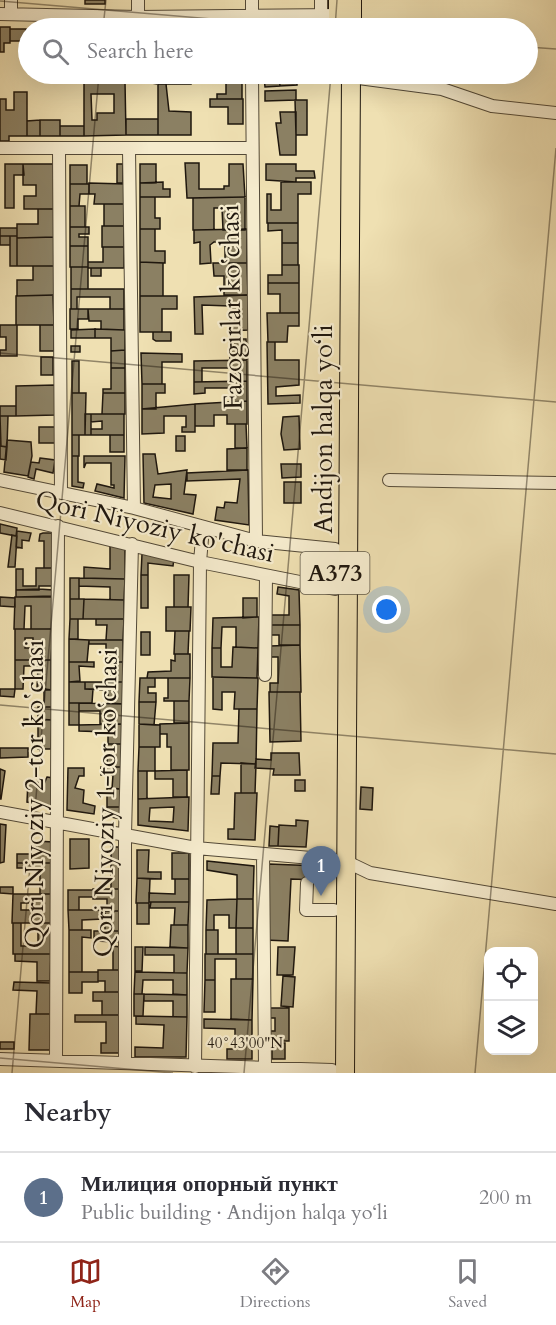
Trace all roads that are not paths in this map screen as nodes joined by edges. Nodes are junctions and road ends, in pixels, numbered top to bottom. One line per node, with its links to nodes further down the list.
1 (11, 0): 6 (street)
2 (138, 0): 9 (street)
3 (252, 0): 7 (street)
4 (321, 0): 8 (street)
5 (352, 0): 10 (highway)
6 (6, 14): 9 (street)
7 (252, 15): 8 (street); 9 (street)
8 (334, 15)
9 (138, 17)
10 (352, 18)
11 (252, 84): 17 (street, Fazogirlar koʻchasi)
12 (346, 84): 30 (highway, Andijon halqa yo‘li / A373)
13 (346, 84): 40 (highway, Andijon halqa yo‘li / A373)
14 (408, 84): 15 (street)
15 (556, 113)
16 (0, 148): 18 (street)
17 (252, 148): 19 (street); 28 (street, Fazogirlar koʻchasi)
18 (59, 149): 19 (street); 23 (street)
19 (129, 150): 24 (street)
20 (0, 480): 23 (street, Qori Niyoziy ko'chasi)
21 (389, 480): 22 (street)
22 (556, 483)
23 (61, 492): 24 (street, Qori Niyoziy ko'chasi)
24 (134, 508): 27 (street, Qori Niyoziy ko'chasi)
25 (0, 513): 26 (street, Qori Niyoziy ko'chasi)
26 (58, 526): 29 (street, Qori Niyoziy ko'chasi); 36 (street, Qori Niyoziy 2-tor koʻchasi)
27 (203, 527): 28 (street, Qori Niyoziy ko'chasi); 31 (street)
28 (256, 541): 30 (street, Qori Niyoziy ko'chasi)
29 (132, 544): 31 (street, Qori Niyoziy ko'chasi); 37 (street, Qori Niyoziy 1-tor koʻchasi)
30 (335, 549): 33 (highway, Andijon halqa yo‘li / A373)
31 (200, 562): 32 (street, Qori Niyoziy ko'chasi); 38 (street)
32 (266, 576): 33 (street, Qori Niyoziy ko'chasi); 34 (street)
33 (335, 589): 40 (highway, Andijon halqa yo‘li / A373)
34 (265, 675)
35 (0, 812): 36 (street)
36 (56, 822): 37 (street); 45 (street, Qori Niyoziy 2-tor koʻchasi)
37 (125, 835): 38 (street); 46 (street, Qori Niyoziy 1-tor koʻchasi)
38 (196, 848): 39 (street); 47 (street)
39 (263, 854): 40 (street); 48 (street)
40 (339, 861): 42 (street); 43 (highway, Andijon halqa yo‘li / A373); 49 (highway, Andijon halqa yo‘li / A373)
41 (307, 883): 43 (street)
42 (556, 904)
43 (333, 910): 49 (highway, Andijon halqa yo‘li / A373)
44 (0, 1059): 45 (street)
45 (56, 1061): 46 (street)
46 (125, 1063): 47 (street)
47 (195, 1067): 48 (street)
48 (265, 1067): 49 (street)
49 (337, 1072)

